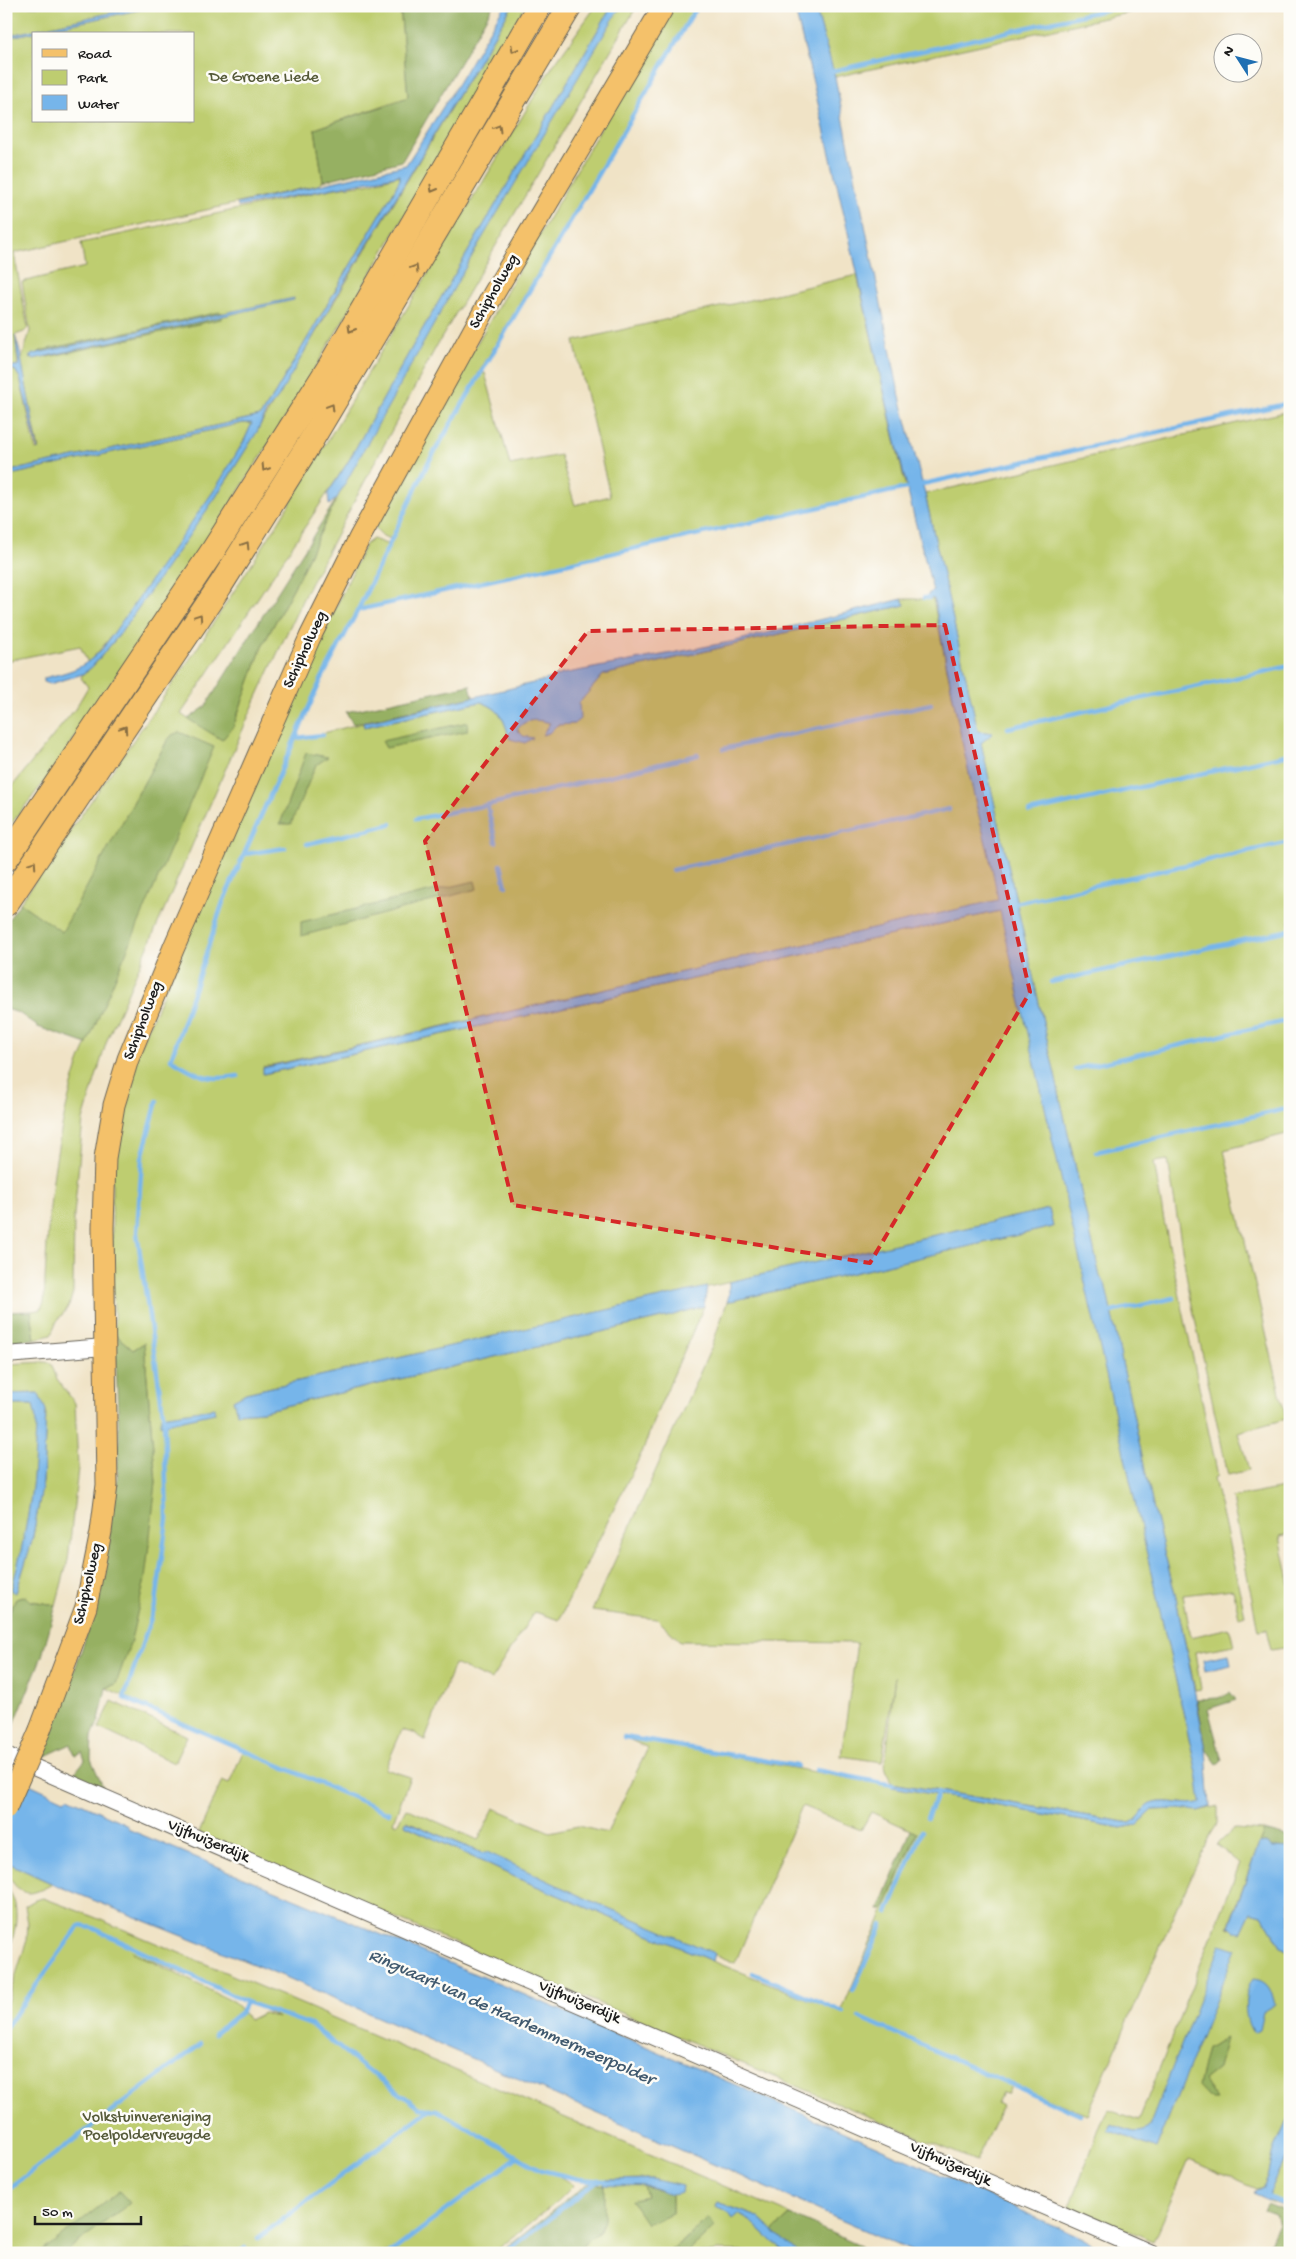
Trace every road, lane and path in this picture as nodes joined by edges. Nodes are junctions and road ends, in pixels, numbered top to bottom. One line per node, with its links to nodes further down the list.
1 (539, 6): 4 (highway, one-way to 4)
2 (570, 6): 5 (highway, one-way to 2)
3 (664, 6): 6 (main road, Schipholweg)
4 (6, 860)
5 (6, 904)
6 (104, 1347): 7 (street); 9 (main road, Schipholweg, bridge)
7 (6, 1355)
8 (6, 1755): 10 (street, Vijfhuizerdijk)
9 (6, 1808)
10 (1151, 2253)

